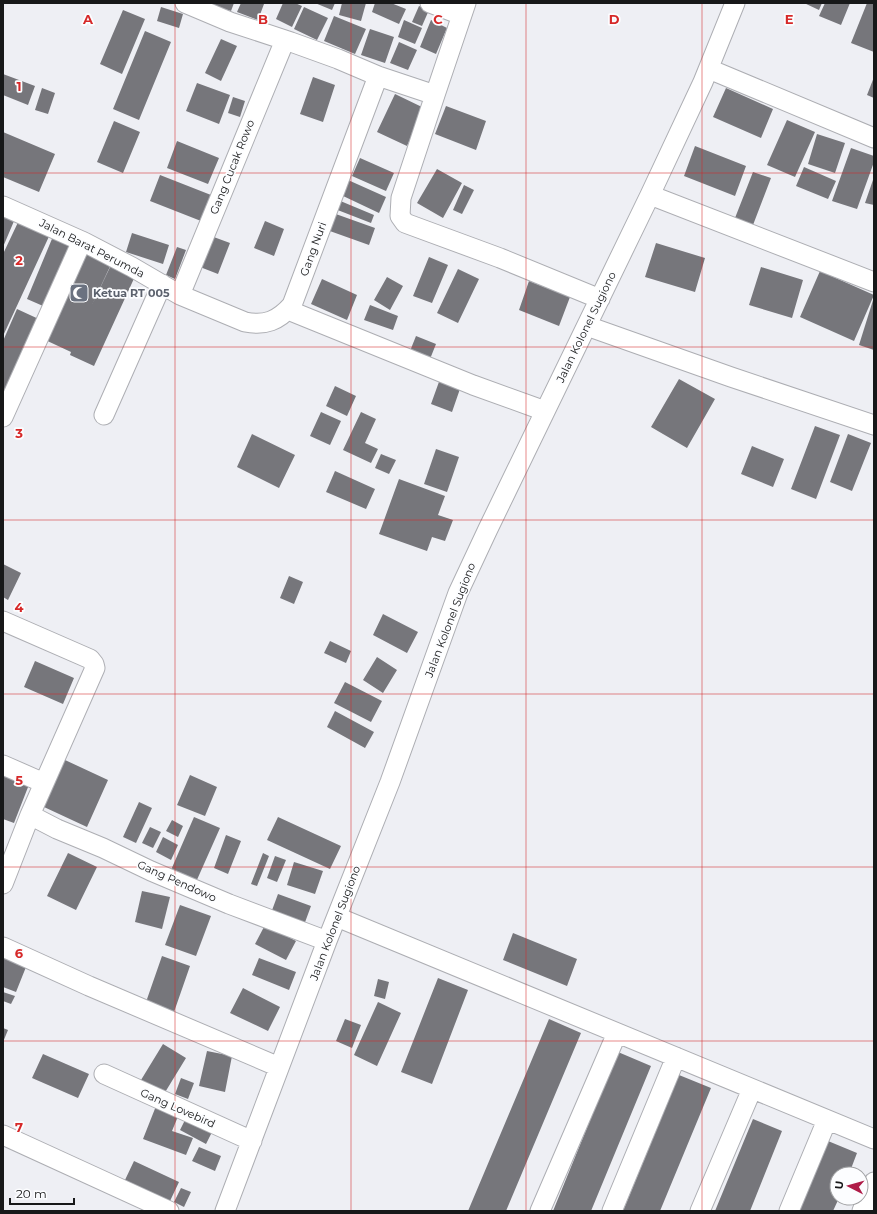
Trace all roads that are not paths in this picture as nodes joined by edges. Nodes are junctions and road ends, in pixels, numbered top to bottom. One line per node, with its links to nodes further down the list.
1 (430, 3): 4 (street)
2 (735, 3): 6 (street, Jalan Kolonel Sugiono)
3 (189, 4): 5 (street)
4 (463, 9): 8 (street)
5 (285, 40): 7 (street); 15 (street, Gang Cucak Rowo)
6 (709, 70): 9 (street); 10 (street, Jalan Kolonel Sugiono)
7 (378, 76): 8 (street); 17 (street, Gang Nuri)
8 (435, 95): 16 (street)
9 (874, 138)
10 (650, 195): 13 (street); 16 (street, Jalan Kolonel Sugiono)
11 (3, 206): 12 (street, Jalan Barat Perumda)
12 (82, 241): 14 (street, Jalan Barat Perumda); 21 (street)
13 (874, 282)
14 (162, 284): 15 (street, Jalan Barat Perumda); 20 (street)
15 (180, 295): 17 (street)
16 (600, 300): 18 (street, Jalan Kolonel Sugiono)
17 (288, 310): 19 (street)
18 (587, 326): 19 (street, Jalan Kolonel Sugiono); 22 (street)
19 (545, 411): 28 (street, Jalan Kolonel Sugiono)
20 (104, 415)
21 (3, 417)
22 (874, 425)
23 (3, 621): 25 (street)
24 (3, 765): 25 (street)
25 (44, 783): 26 (street)
26 (30, 815): 27 (street); 29 (street, Gang Pendowo)
27 (3, 884)
28 (337, 917): 29 (street, Jalan Kolonel Sugiono); 31 (street)
29 (327, 941): 33 (street, Jalan Kolonel Sugiono)
30 (3, 947): 33 (street)
31 (617, 1032): 32 (street); 43 (street)
32 (676, 1057): 35 (street); 44 (street)
33 (280, 1067): 39 (street, Jalan Kolonel Sugiono)
34 (104, 1074): 39 (street, Gang Lovebird)
35 (752, 1089): 36 (street); 45 (street)
36 (827, 1120): 38 (street); 46 (street)
37 (3, 1135): 41 (street)
38 (874, 1139)
39 (252, 1141): 42 (street, Jalan Kolonel Sugiono)
40 (874, 1182): 47 (street)
41 (169, 1211)
42 (225, 1211)
43 (540, 1211)
44 (612, 1211)
45 (700, 1211)
46 (788, 1211)
47 (862, 1211)

